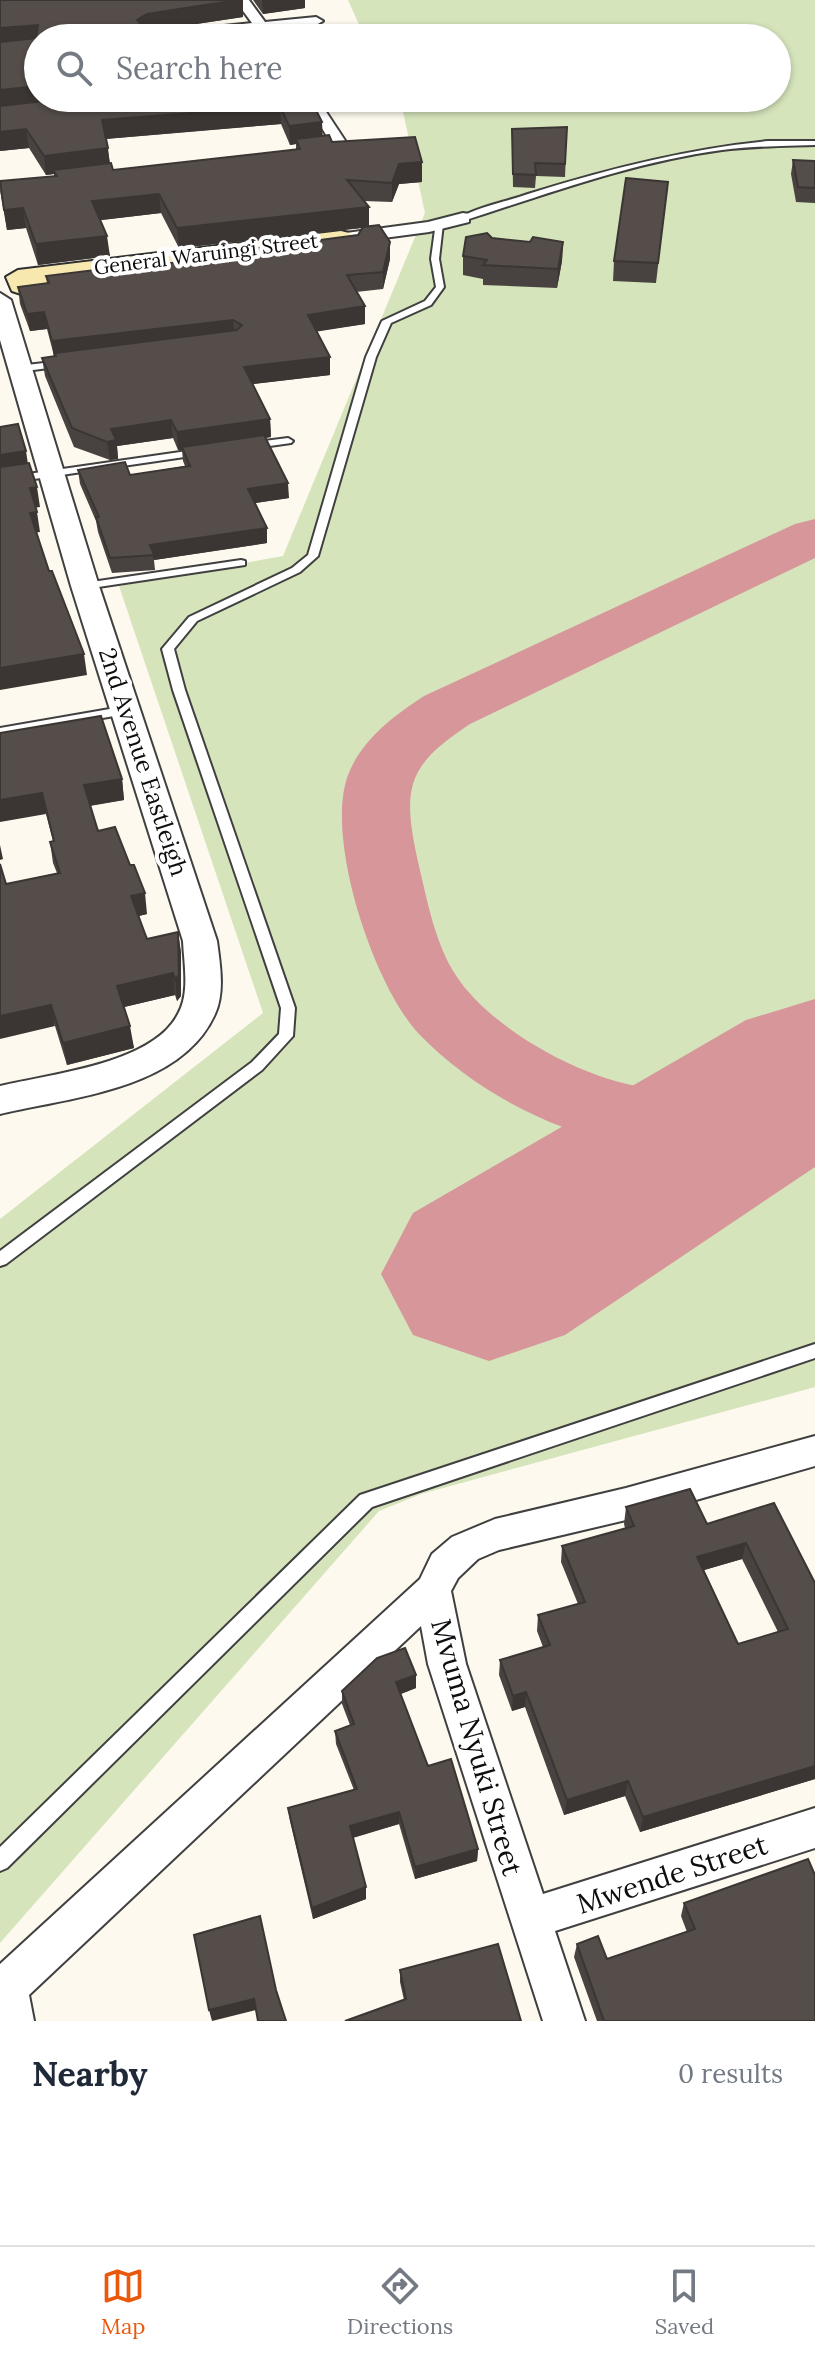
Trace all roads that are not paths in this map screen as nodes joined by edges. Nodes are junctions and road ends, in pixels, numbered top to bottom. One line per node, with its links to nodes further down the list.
1 (242, 0): 3 (street)
2 (316, 21): 4 (street)
3 (259, 24)
4 (302, 24)
5 (319, 112): 7 (street)
6 (815, 143): 8 (lane)
7 (291, 154)
8 (463, 218): 9 (street)
9 (439, 224): 10 (street); 24 (lane)
10 (346, 238): 11 (main road, General Waruingi Street)
11 (8, 287): 12 (street, 2nd Avenue Eastleigh)
12 (9, 352): 13 (lane); 17 (street, 2nd Avenue Eastleigh)
13 (81, 362)
14 (288, 441): 15 (lane)
15 (244, 447)
16 (214, 451): 17 (lane)
17 (51, 473): 18 (lane); 20 (street, 2nd Avenue Eastleigh)
18 (0, 481)
19 (241, 563): 20 (lane)
20 (85, 586): 21 (street, 2nd Avenue Eastleigh)
21 (127, 710): 22 (lane); 23 (street, 2nd Avenue Eastleigh)
22 (0, 732)
23 (0, 1100)
24 (0, 1260)
25 (815, 1351): 29 (lane)
26 (815, 1451): 27 (street, Mvuma Nyuki Street)
27 (433, 1591): 30 (street, Mvuma Nyuki Street); 31 (street)
28 (815, 1828): 30 (street, Mwende Street)
29 (0, 1861)
30 (529, 1919): 32 (street, Mvuma Nyuki Street)
31 (6, 2000)
32 (564, 2021)

